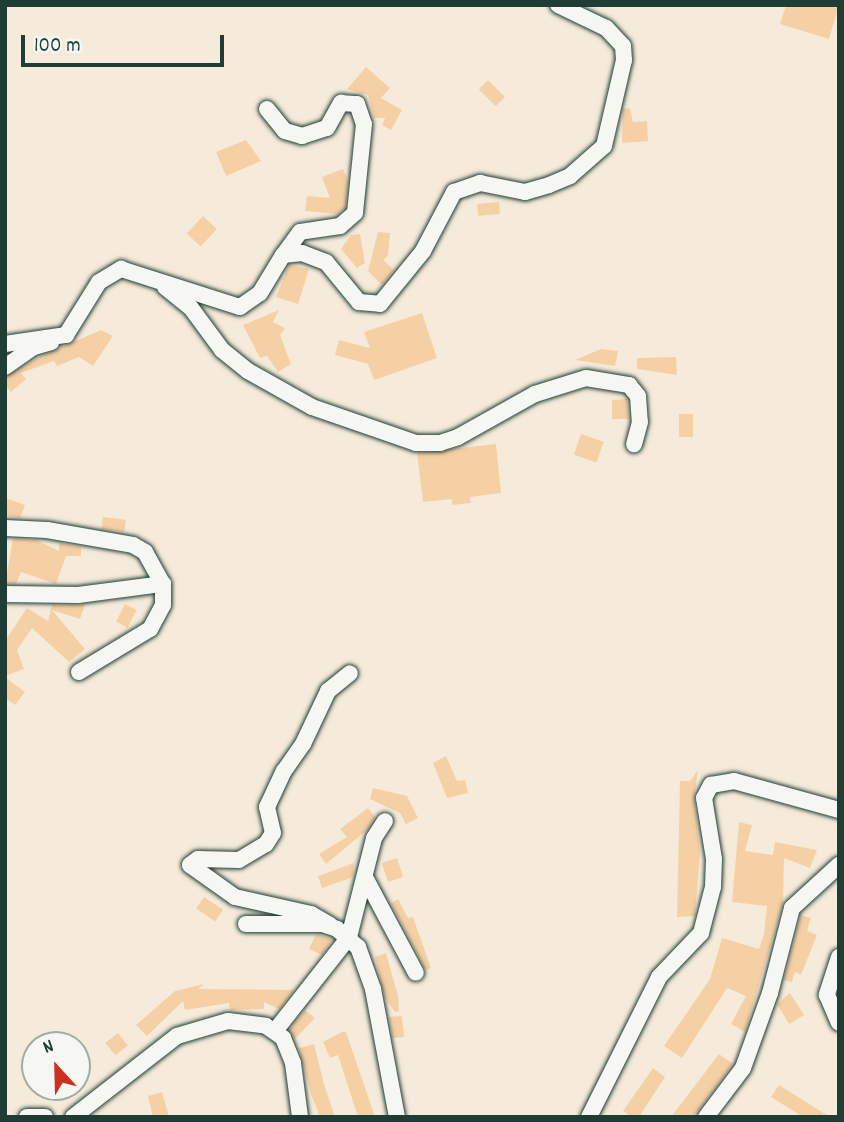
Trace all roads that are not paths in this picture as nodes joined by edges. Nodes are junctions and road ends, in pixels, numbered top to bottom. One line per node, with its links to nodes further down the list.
1 (558, 5): 3 (street)
2 (267, 109): 3 (street)
3 (283, 255): 4 (street)
4 (158, 281): 5 (street); 8 (street)
5 (56, 340): 6 (street); 7 (street)
6 (5, 344)
7 (5, 367)
8 (634, 444)
9 (5, 528): 10 (street)
10 (163, 584): 11 (street); 12 (street)
11 (5, 594)
12 (79, 672)
13 (350, 673): 19 (street)
14 (839, 810): 30 (street)
15 (385, 821): 17 (street)
16 (839, 865): 31 (street)
17 (366, 879): 20 (street); 22 (street)
18 (246, 924): 19 (street)
19 (330, 925): 20 (street)
20 (349, 937): 24 (street); 29 (street)
21 (839, 957): 23 (street)
22 (416, 973)
23 (839, 1023)
24 (275, 1031): 27 (street); 28 (street)
25 (27, 1117): 26 (street)
26 (45, 1117)
27 (73, 1117)
28 (300, 1117)
29 (397, 1117)
30 (589, 1117)
31 (706, 1117)

